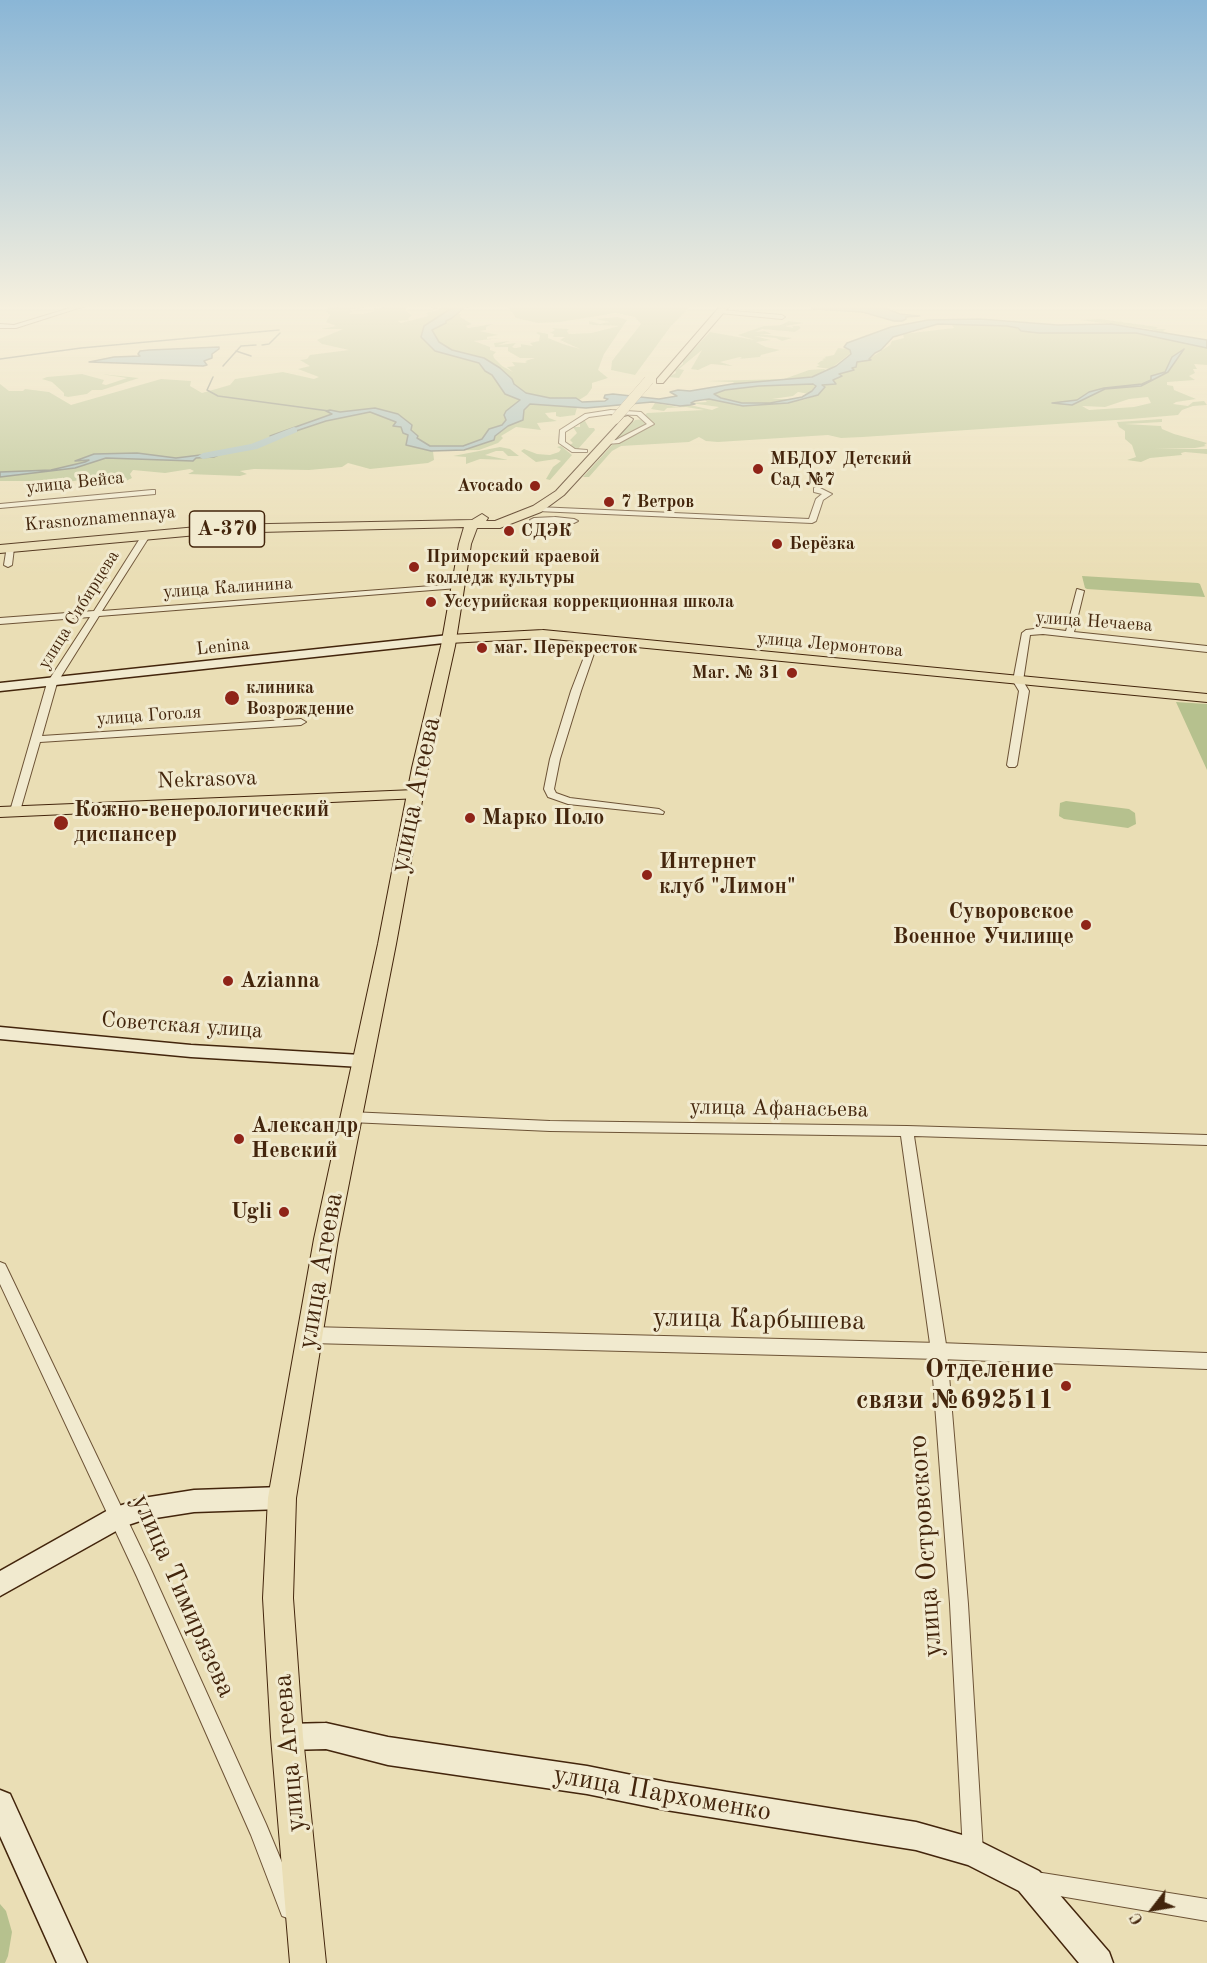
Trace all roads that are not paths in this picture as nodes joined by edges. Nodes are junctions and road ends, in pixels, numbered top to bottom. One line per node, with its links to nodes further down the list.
1 (639, 396): 3 (highway, А-370, bridge)
2 (644, 396): 3 (highway, А-370)
3 (605, 437): 4 (highway, А-370); 4 (street); 8 (highway, А-370)
4 (585, 451): 9 (highway, А-370)
5 (817, 490): 8 (street)
6 (152, 492): 7 (street, улица Вейса)
7 (0, 506)
8 (536, 514): 9 (highway, А-370); 10 (street)
9 (490, 521): 11 (highway, А-370); 13 (highway, А-370); 13 (highway, улица Агеева)
10 (574, 521)
11 (148, 533): 12 (highway, Krasnoznamennaya / А-370); 17 (street, улица Сибирцева)
12 (3, 548): 14 (street)
13 (465, 553): 15 (highway, улица Агеева)
14 (8, 565)
15 (458, 586): 17 (street, улица Калинина); 20 (highway, улица Агеева)
16 (1080, 591): 19 (street)
17 (97, 614): 18 (street, улица Калинина); 24 (street, улица Сибирцева)
18 (0, 621)
19 (1069, 634): 22 (street, улица Нечаева); 23 (street, улица Нечаева)
20 (449, 639): 21 (main road, улица Лермонтова); 24 (main road, Lenina); 30 (highway, улица Агеева)
21 (595, 639): 23 (main road, улица Лермонтова); 32 (street)
22 (1207, 649)
23 (1018, 681): 26 (main road, улица Лермонтова); 29 (street)
24 (52, 683): 25 (main road, Lenina); 28 (street, улица Сибирцева)
25 (0, 687)
26 (1207, 698)
27 (301, 722): 28 (street, улица Гоголя)
28 (36, 739): 31 (street, улица Сибирцева)
29 (1012, 765)
30 (415, 795): 31 (main road, Nekrasova); 34 (highway, улица Агеева)
31 (8, 811)
32 (659, 812)
33 (0, 1033): 34 (main road, Советская улица)
34 (361, 1061): 35 (highway, улица Агеева)
35 (350, 1117): 36 (street, улица Афанасьева); 39 (highway, улица Агеева)
36 (907, 1131): 37 (street, улица Афанасьева); 40 (street, улица Островского)
37 (1207, 1140)
38 (0, 1268): 43 (street, улица Тимирязева)
39 (310, 1335): 40 (street, улица Карбышева); 42 (highway, улица Агеева)
40 (939, 1351): 41 (street, улица Карбышева); 47 (street, улица Островского)
41 (1207, 1361)
42 (282, 1498): 43 (main road); 45 (highway, улица Агеева)
43 (118, 1517): 44 (main road); 50 (street, улица Тимирязева)
44 (0, 1584)
45 (287, 1737): 47 (main road, улица Пархоменко); 50 (highway, улица Агеева)
46 (0, 1804): 51 (main road)
47 (973, 1852): 48 (main road, улица Пархоменко)
48 (1029, 1881): 49 (street); 52 (main road)
49 (1207, 1910)
50 (307, 1957)
51 (72, 1963)
52 (1098, 1963)

